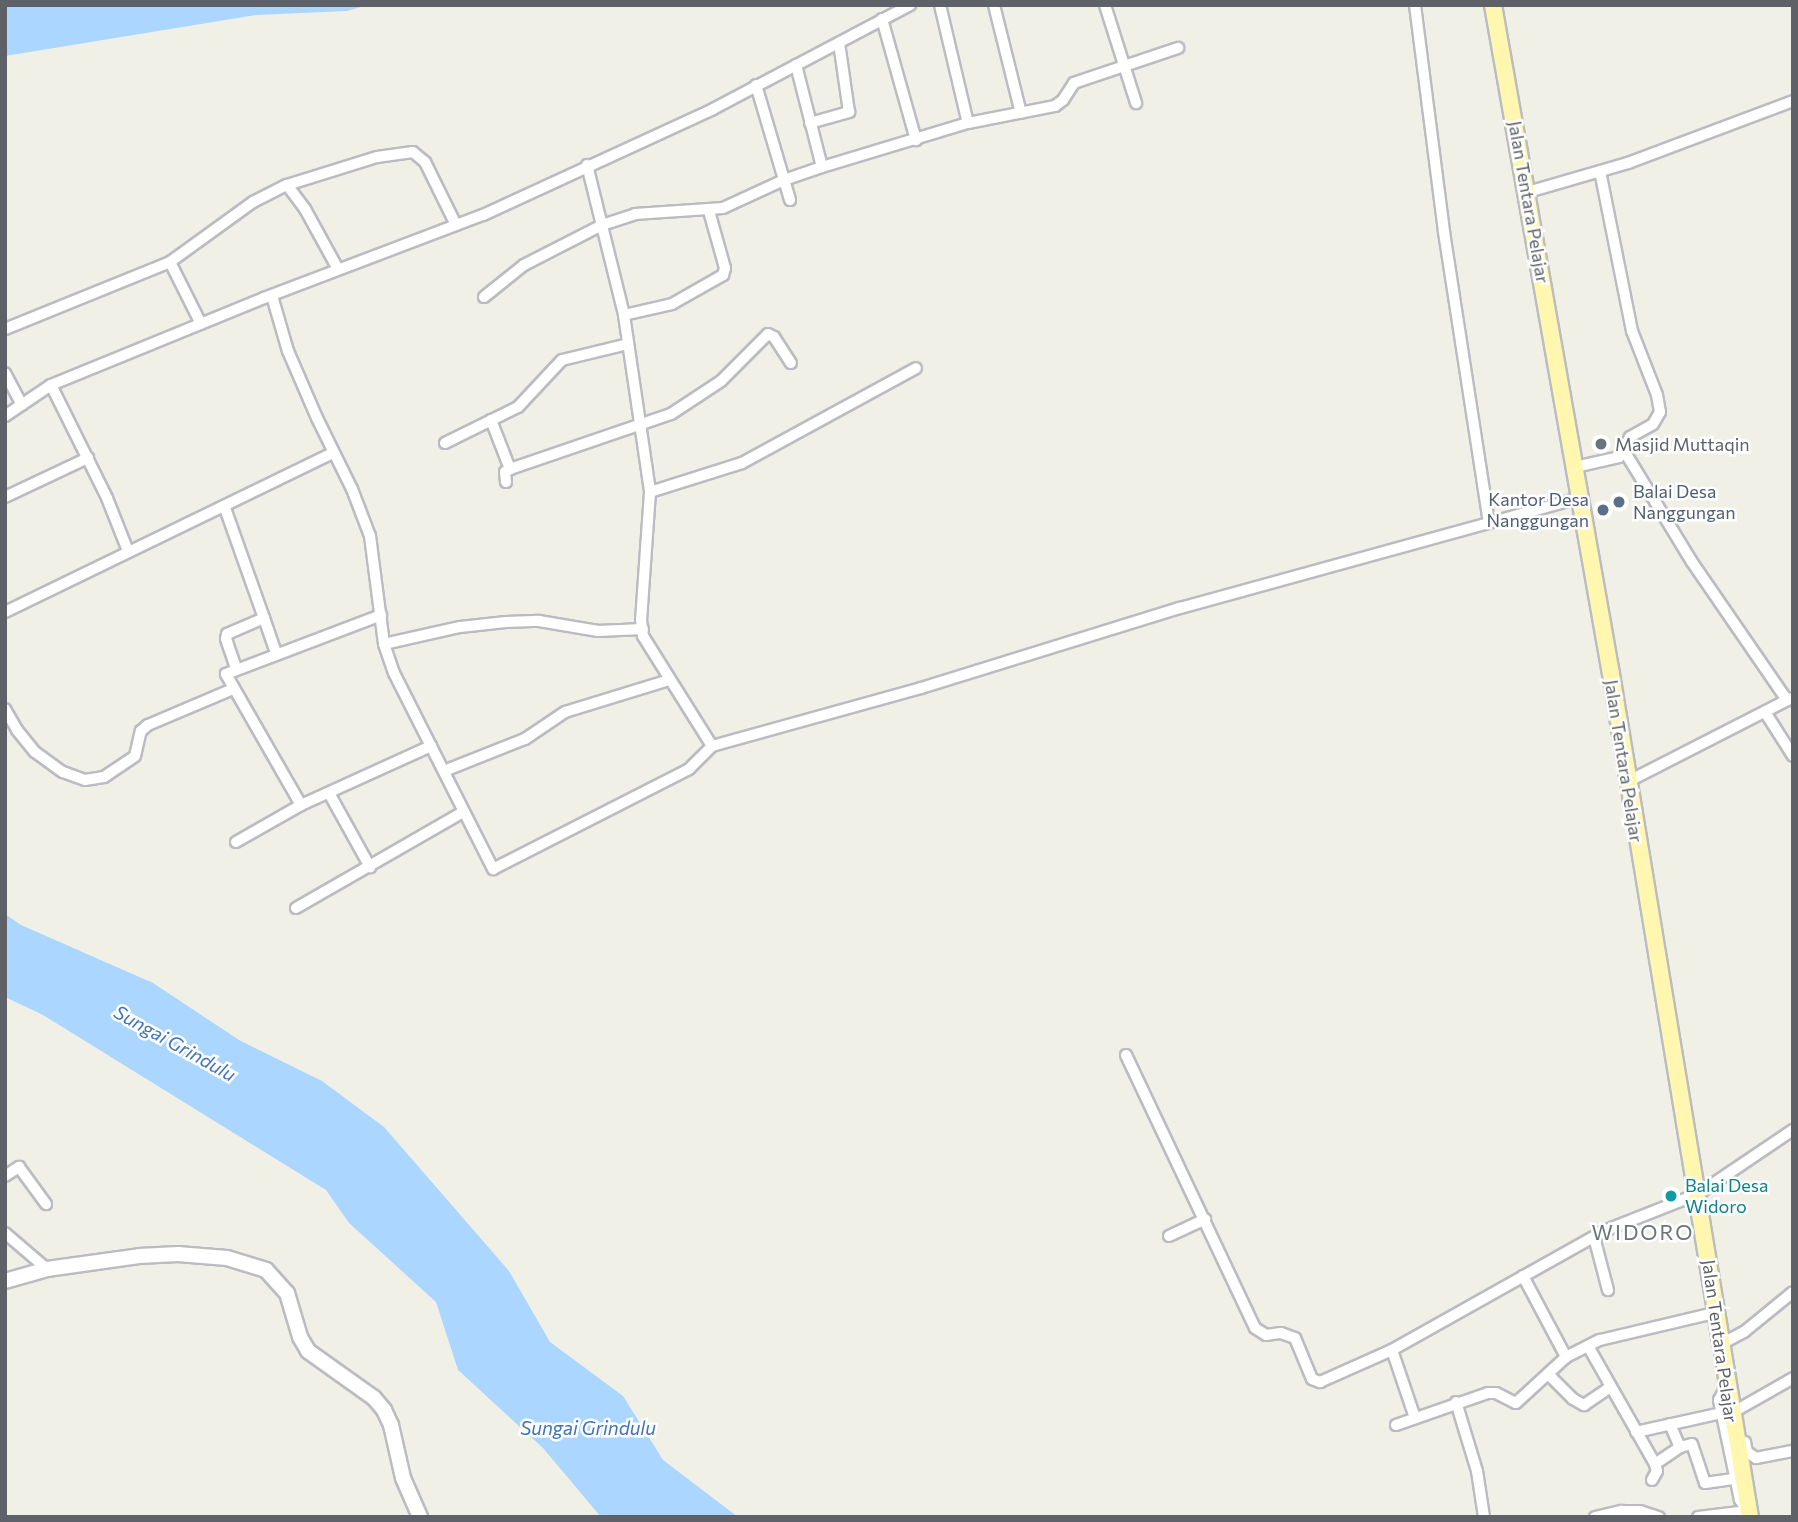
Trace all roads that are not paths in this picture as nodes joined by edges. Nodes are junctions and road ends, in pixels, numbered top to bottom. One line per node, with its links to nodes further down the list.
1 (910, 5): 7 (street)
2 (940, 5): 17 (street)
3 (994, 5): 15 (street)
4 (1105, 5): 10 (street)
5 (1415, 5): 56 (street)
6 (1493, 5): 24 (main road, Jalan Tentara Pelajar)
7 (882, 19): 8 (street); 18 (street)
8 (839, 43): 11 (street); 16 (street)
9 (1178, 48): 10 (street)
10 (1126, 64): 14 (street); 15 (street)
11 (796, 65): 12 (street); 16 (street)
12 (756, 85): 19 (street); 22 (street)
13 (1793, 101): 21 (street)
14 (1136, 103)
15 (1021, 113): 17 (street)
16 (810, 123): 20 (street)
17 (968, 123): 18 (street)
18 (916, 140): 20 (street)
19 (587, 165): 27 (street); 28 (street)
20 (822, 167): 22 (street)
21 (1600, 171): 24 (street); 46 (street)
22 (784, 180): 25 (street); 26 (street)
23 (287, 185): 27 (street); 29 (street); 30 (street)
24 (1528, 192): 49 (main road, Jalan Tentara Pelajar)
25 (790, 200)
26 (709, 211): 28 (street); 33 (street)
27 (456, 225): 30 (street)
28 (602, 225): 32 (street); 33 (street)
29 (170, 262): 34 (street); 35 (street)
30 (338, 270): 31 (street)
31 (272, 296): 34 (street); 47 (street)
32 (484, 297)
33 (624, 315): 36 (street)
34 (201, 324): 40 (street)
35 (5, 329)
36 (628, 344): 43 (street); 44 (street)
37 (791, 363): 44 (street)
38 (916, 368): 52 (street)
39 (5, 373): 41 (street)
40 (51, 385): 41 (street); 48 (street)
41 (22, 405): 42 (street)
42 (5, 416)
43 (491, 420): 45 (street); 50 (street)
44 (642, 426): 50 (street); 52 (street)
45 (445, 443)
46 (1623, 449): 49 (street); 67 (street)
47 (333, 453): 55 (street); 59 (street)
48 (88, 458): 53 (street); 57 (street)
49 (1575, 467): 54 (main road, Jalan Tentara Pelajar)
50 (510, 469): 51 (street)
51 (506, 482)
52 (650, 492): 61 (street)
53 (5, 497)
54 (1580, 498): 56 (street); 74 (main road, Jalan Tentara Pelajar)
55 (225, 508): 57 (street); 60 (street)
56 (1489, 522): 71 (street)
57 (128, 551): 58 (street)
58 (5, 612)
59 (381, 615): 62 (street); 63 (street)
60 (264, 618): 63 (street); 64 (street)
61 (643, 629): 62 (street); 65 (street)
62 (384, 644): 70 (street)
63 (276, 652): 64 (street)
64 (236, 667): 66 (street)
65 (669, 680): 71 (street); 73 (street)
66 (233, 689): 68 (street); 76 (street)
67 (1790, 698): 69 (street)
68 (5, 709)
69 (1765, 712): 72 (street); 74 (street)
70 (431, 746): 73 (street); 75 (street)
71 (712, 746): 77 (street)
72 (1793, 756)
73 (444, 771): 77 (street)
74 (1627, 782): 84 (main road, Jalan Tentara Pelajar)
75 (329, 793): 76 (street); 79 (street)
76 (301, 805): 78 (street)
77 (463, 812): 79 (street)
78 (236, 842)
79 (370, 867): 80 (street)
80 (296, 908)
81 (1126, 1055): 86 (street)
82 (1793, 1130): 84 (street)
83 (5, 1176): 85 (street)
84 (1698, 1194): 89 (street); 95 (main road, Jalan Tentara Pelajar)
85 (46, 1204)
86 (1205, 1219): 88 (street); 98 (street)
87 (5, 1233): 90 (street)
88 (1169, 1236)
89 (1594, 1237): 91 (street); 93 (street)
90 (47, 1269): 92 (street); 115 (street)
91 (1523, 1276): 98 (street); 99 (street)
92 (5, 1281)
93 (1608, 1290)
94 (1793, 1292): 96 (street)
95 (1718, 1312): 96 (main road, Jalan Tentara Pelajar); 97 (street)
96 (1723, 1343): 104 (main road, Jalan Tentara Pelajar)
97 (1588, 1346): 99 (street); 102 (street)
98 (1392, 1350): 105 (street)
99 (1566, 1357): 100 (street)
100 (1548, 1374): 102 (street); 103 (street)
101 (1793, 1378): 104 (street)
102 (1609, 1388): 108 (street)
103 (1456, 1402): 105 (street); 116 (street)
104 (1730, 1413): 107 (street); 110 (street); 112 (street); 114 (main road, Jalan Tentara Pelajar)
105 (1415, 1418): 106 (street)
106 (1396, 1424)
107 (1670, 1424): 108 (street); 109 (street)
108 (1636, 1432): 111 (street)
109 (1680, 1447): 111 (street); 112 (street)
110 (1793, 1451)
111 (1655, 1464): 113 (street)
112 (1735, 1479): 114 (street)
113 (1652, 1480)
114 (1749, 1514): 119 (street)
115 (419, 1517)
116 (1484, 1517)
117 (1595, 1517): 118 (street)
118 (1659, 1517)
119 (1698, 1517)

